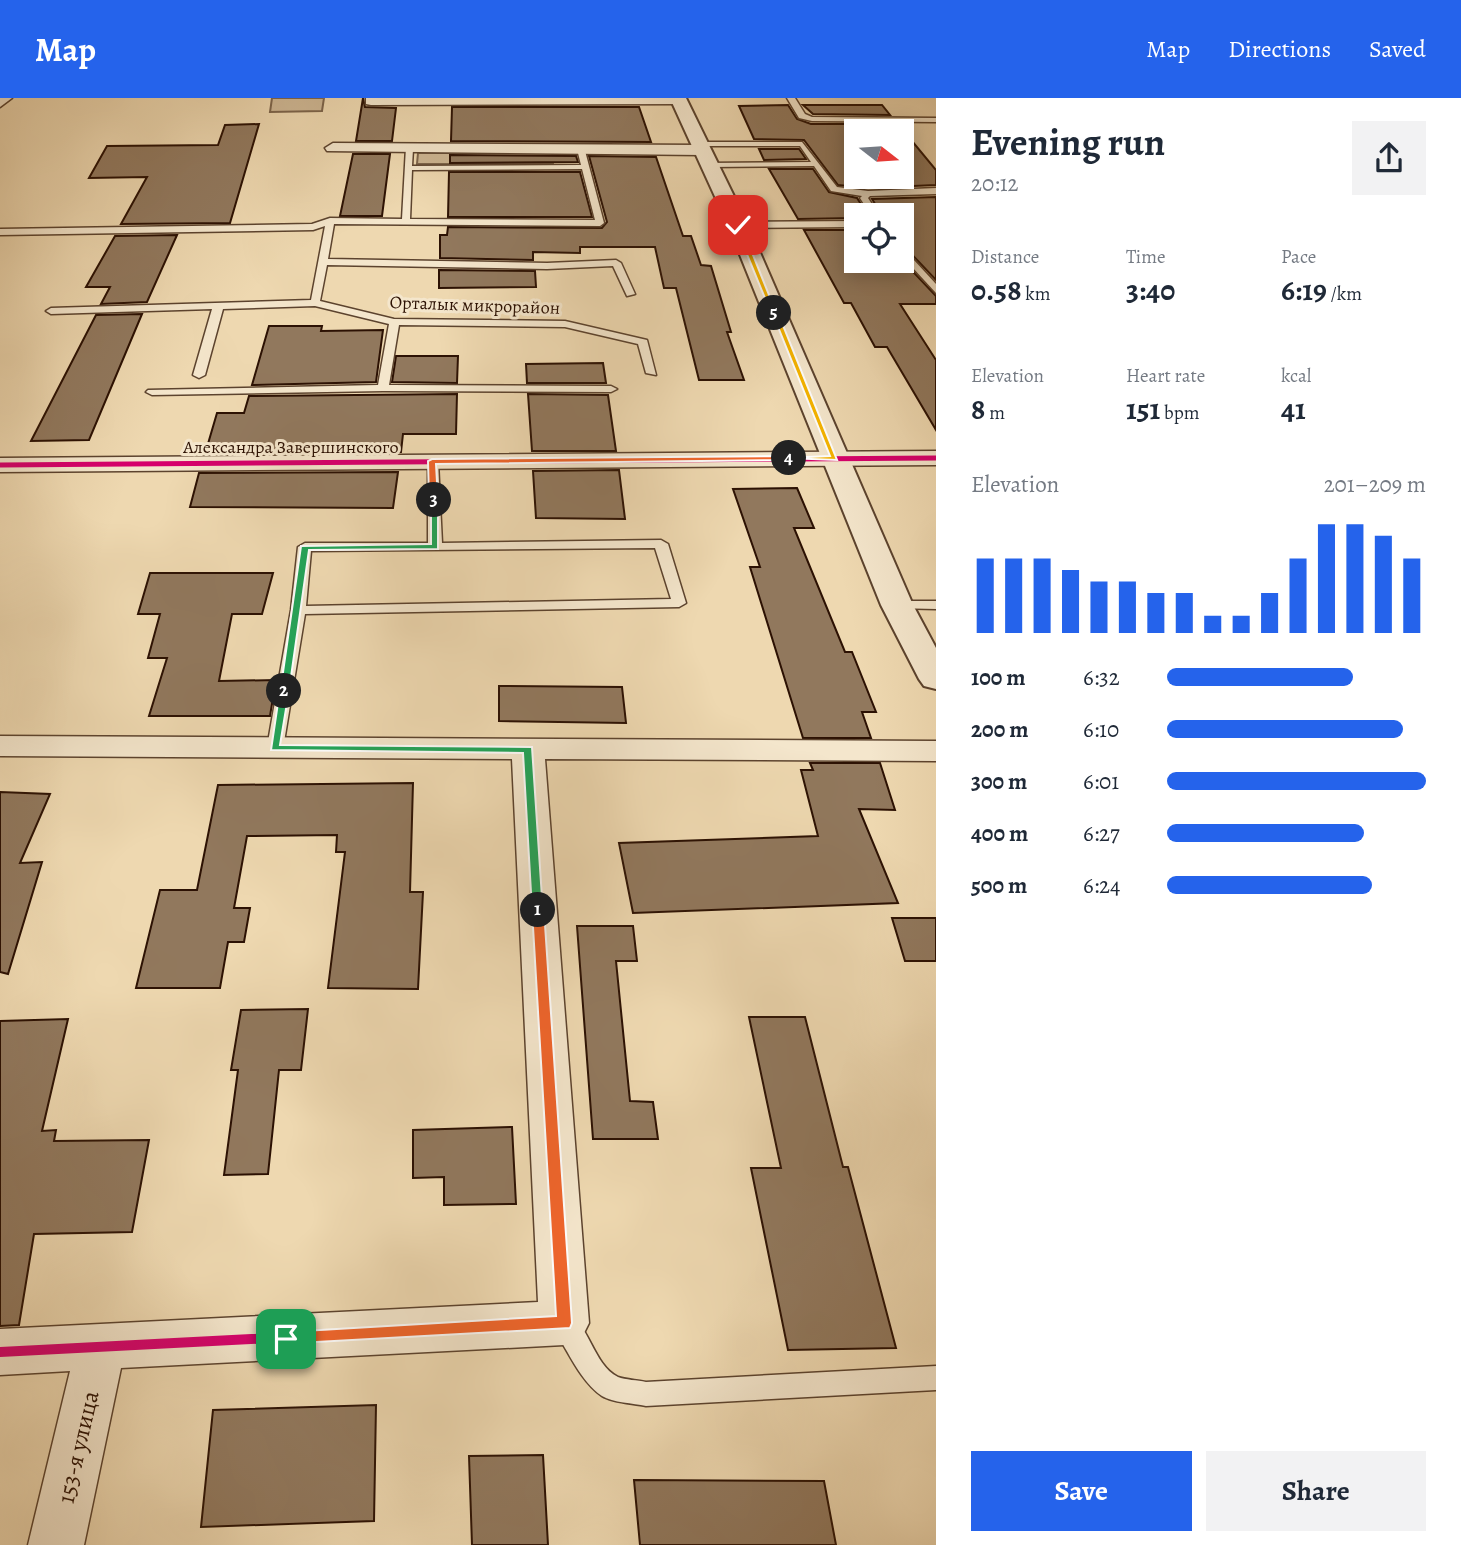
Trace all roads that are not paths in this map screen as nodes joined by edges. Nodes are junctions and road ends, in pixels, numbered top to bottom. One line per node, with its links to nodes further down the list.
1 (5, 98): 5 (street)
2 (791, 98): 6 (lane)
3 (678, 99): 4 (street); 10 (street)
4 (371, 100)
5 (0, 103)
6 (936, 120)
7 (333, 148): 8 (street)
8 (409, 149): 9 (street); 12 (lane)
9 (581, 149): 10 (street); 13 (lane)
10 (704, 153): 11 (lane); 11 (lane); 20 (street)
11 (817, 164): 15 (lane)
12 (407, 167): 13 (lane); 18 (lane)
13 (586, 167): 18 (lane)
14 (936, 191): 15 (lane)
15 (868, 194): 16 (lane)
16 (867, 203)
17 (330, 221): 18 (lane); 21 (lane); 22 (lane)
18 (406, 221)
19 (844, 224): 20 (lane)
20 (738, 225): 35 (street)
21 (0, 232)
22 (323, 262): 25 (lane); 26 (lane)
23 (914, 264): 24 (lane)
24 (936, 290)
25 (630, 293)
26 (315, 303): 27 (lane, Орталык микрорайон); 29 (lane, Орталык микрорайон)
27 (218, 307): 28 (lane, Орталык микрорайон); 31 (lane)
28 (51, 310)
29 (394, 322): 30 (lane, Орталык микрорайон); 32 (lane)
30 (653, 373)
31 (199, 375)
32 (383, 388): 33 (lane); 34 (lane)
33 (611, 390)
34 (152, 392)
35 (835, 458): 36 (street, Александра Завершинского); 37 (street, Александра Завершинского); 40 (street)
36 (936, 458)
37 (432, 461): 38 (street, Александра Завершинского); 39 (lane)
38 (0, 465)
39 (435, 547): 42 (lane); 42 (lane)
40 (897, 605): 41 (lane); 43 (street)
41 (936, 605)
42 (298, 610): 45 (lane)
43 (936, 679)
44 (0, 746): 45 (street)
45 (275, 748): 46 (street)
46 (528, 749): 47 (street); 48 (street)
47 (936, 751)
48 (564, 1323): 49 (street); 51 (lane)
49 (100, 1349): 50 (street); 52 (street, 153-я улица)
50 (0, 1352)
51 (936, 1378)
52 (56, 1545)

